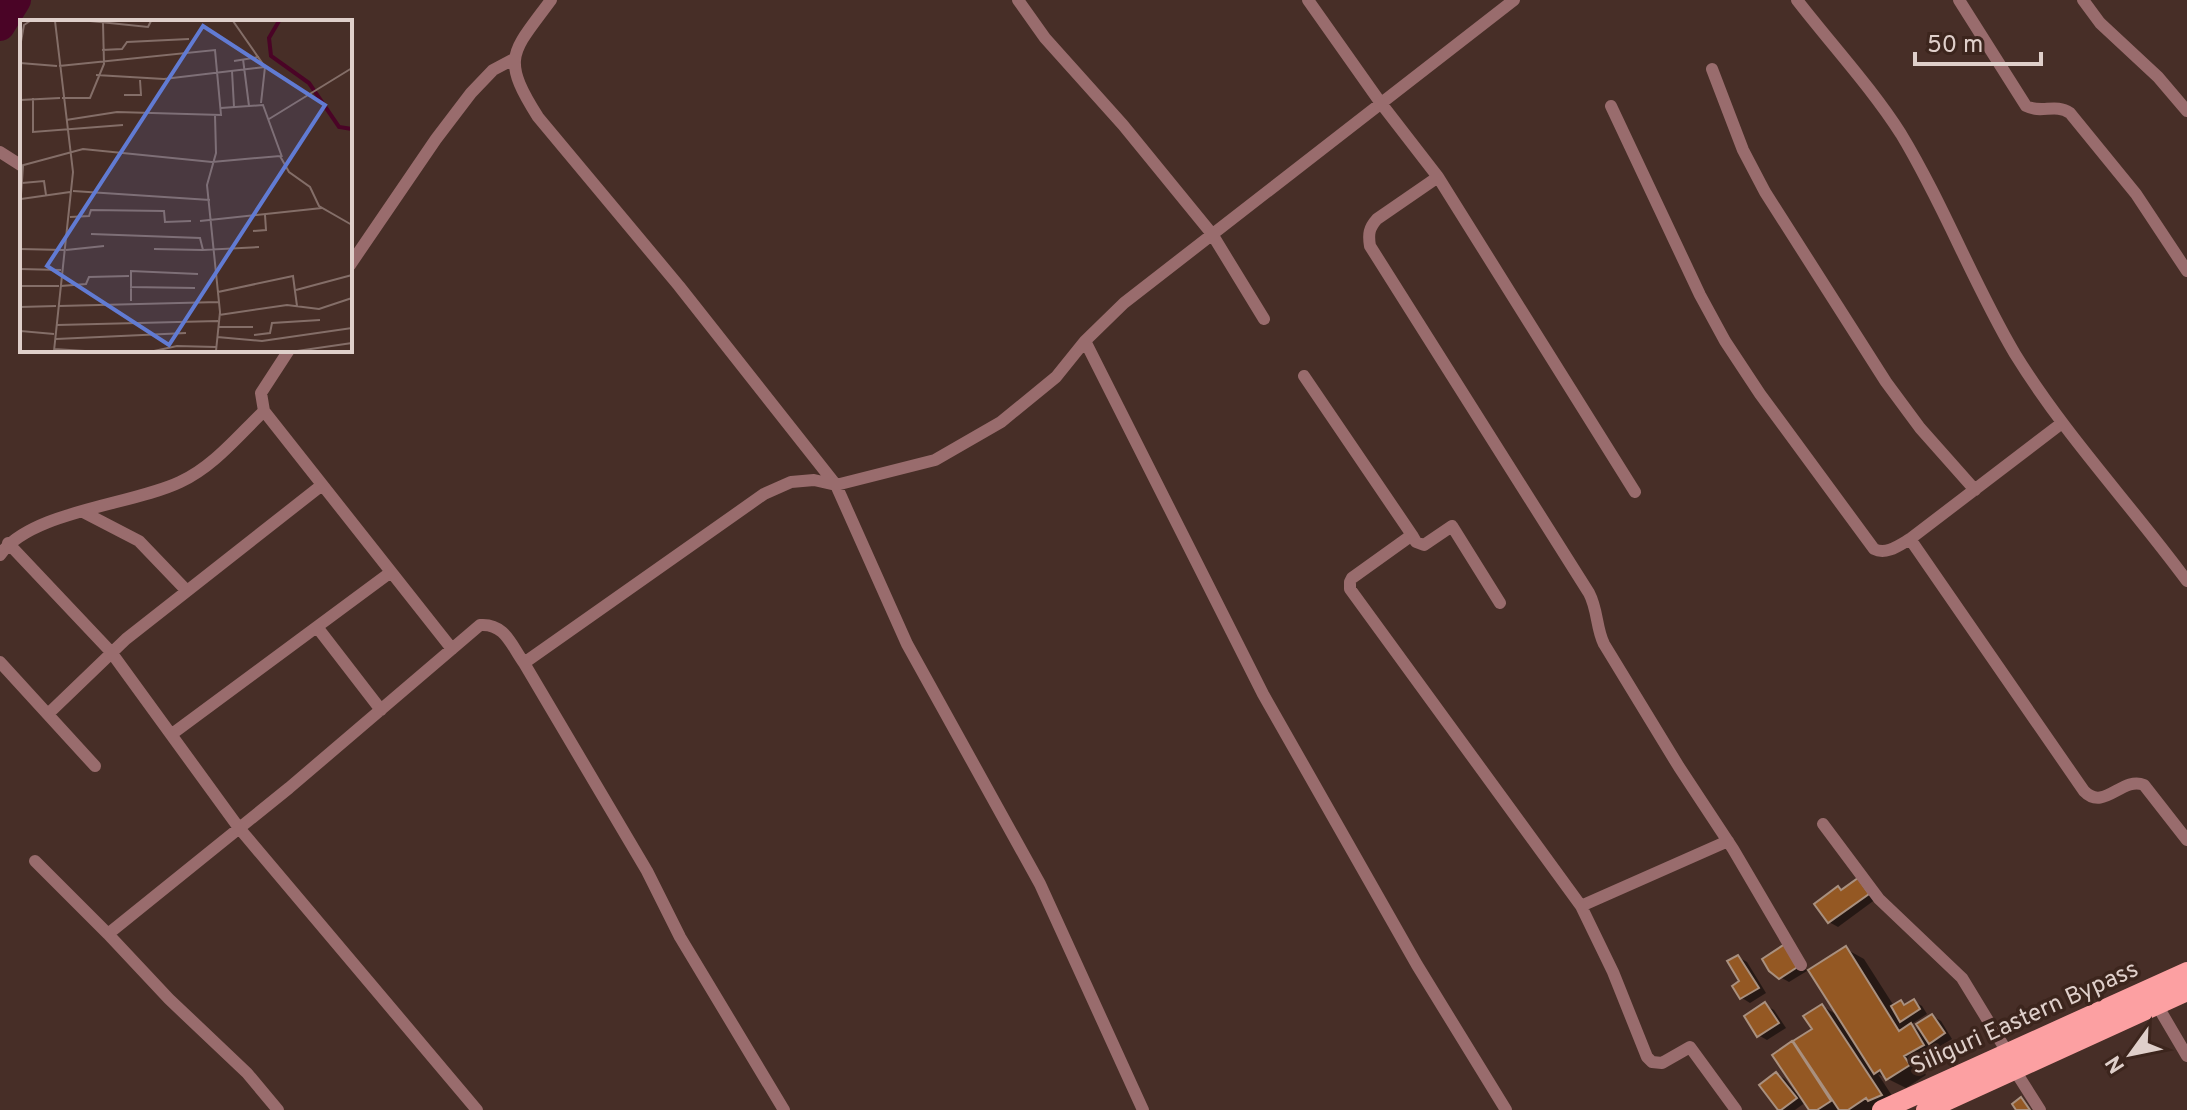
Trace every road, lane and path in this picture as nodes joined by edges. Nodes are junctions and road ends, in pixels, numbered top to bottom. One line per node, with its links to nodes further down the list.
1 (551, 0): 8 (street)
2 (1018, 0): 16 (street)
3 (1308, 0): 10 (street)
4 (1514, 0): 10 (street)
5 (1797, 0): 24 (street)
6 (1959, 0): 18 (street)
7 (2083, 0): 12 (street)
8 (514, 59): 17 (street); 26 (street)
9 (1712, 69): 27 (street)
10 (1380, 102): 15 (street); 16 (street)
11 (1611, 106): 31 (street)
12 (2187, 111)
13 (0, 152): 14 (street)
14 (20, 165)
15 (1438, 177): 28 (street); 50 (street)
16 (1212, 234): 19 (street); 20 (street)
17 (352, 262)
18 (2187, 271)
19 (1264, 319)
20 (1085, 341): 26 (street); 64 (street)
21 (288, 352): 23 (street)
22 (1304, 376): 30 (street)
23 (264, 411): 25 (street); 29 (street)
24 (2062, 423): 27 (street); 35 (street)
25 (322, 485): 34 (street); 36 (street)
26 (836, 485): 42 (street); 63 (street)
27 (1975, 490): 31 (street)
28 (1635, 492)
29 (83, 512): 32 (street); 36 (street)
30 (1412, 535): 37 (street); 52 (street)
31 (1910, 539): 49 (street)
32 (8, 543): 33 (street); 40 (street)
33 (0, 555)
34 (391, 572): 38 (street); 39 (street)
35 (2187, 581)
36 (186, 590): 40 (street)
37 (1500, 603)
38 (317, 627): 43 (street); 45 (street)
39 (452, 649): 42 (street); 43 (street)
40 (111, 652): 44 (street); 45 (street)
41 (0, 662): 44 (street)
42 (524, 663): 62 (street)
43 (381, 710): 48 (street)
44 (48, 714): 46 (street)
45 (172, 734): 48 (street)
46 (95, 766)
47 (1823, 824): 59 (street)
48 (239, 828): 53 (street); 61 (street)
49 (2187, 840)
50 (1728, 841): 52 (street); 54 (street)
51 (35, 861): 53 (street)
52 (1581, 906): 65 (street)
53 (108, 934): 60 (street)
54 (1801, 965)
55 (2187, 972): 59 (main road, Siliguri Eastern Bypass)
56 (2187, 991): 57 (main road, Siliguri Eastern Bypass)
57 (2157, 1005): 58 (street); 59 (main road, Siliguri Eastern Bypass)
58 (2187, 1056)
59 (2011, 1062): 66 (main road, Siliguri Eastern Bypass); 67 (main road, Siliguri Eastern Bypass); 68 (street)
60 (278, 1110)
61 (477, 1110)
62 (784, 1110)
63 (1143, 1110)
64 (1506, 1110)
65 (1736, 1110)
66 (1882, 1110)
67 (1926, 1110)
68 (2040, 1110)

